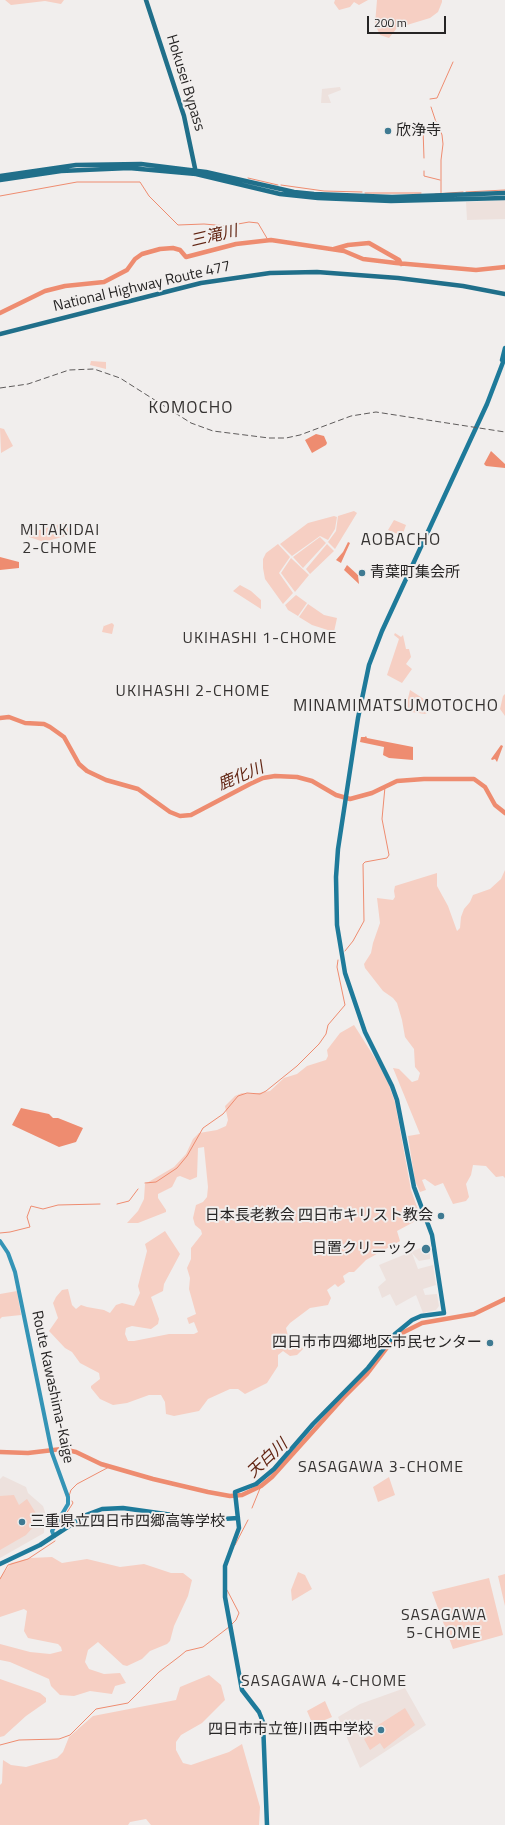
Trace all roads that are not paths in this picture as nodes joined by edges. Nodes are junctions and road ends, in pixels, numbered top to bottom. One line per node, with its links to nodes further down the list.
1 (146, 0): 2 (highway, Hokusei Bypass)
2 (196, 172): 3 (highway); 4 (highway); 5 (highway); 6 (highway)
3 (0, 176)
4 (0, 180)
5 (505, 193)
6 (505, 198)
7 (505, 294): 8 (highway, National Highway Route 477)
8 (0, 334)
9 (505, 348): 11 (main road)
10 (505, 357): 12 (main road)
11 (503, 367): 12 (main road)
12 (487, 404): 14 (main road)
13 (0, 1240): 15 (main road, Route Kawashima-Kaige)
14 (238, 1518): 15 (main road); 17 (main road)
15 (54, 1536): 16 (main road)
16 (0, 1564)
17 (267, 1825)

